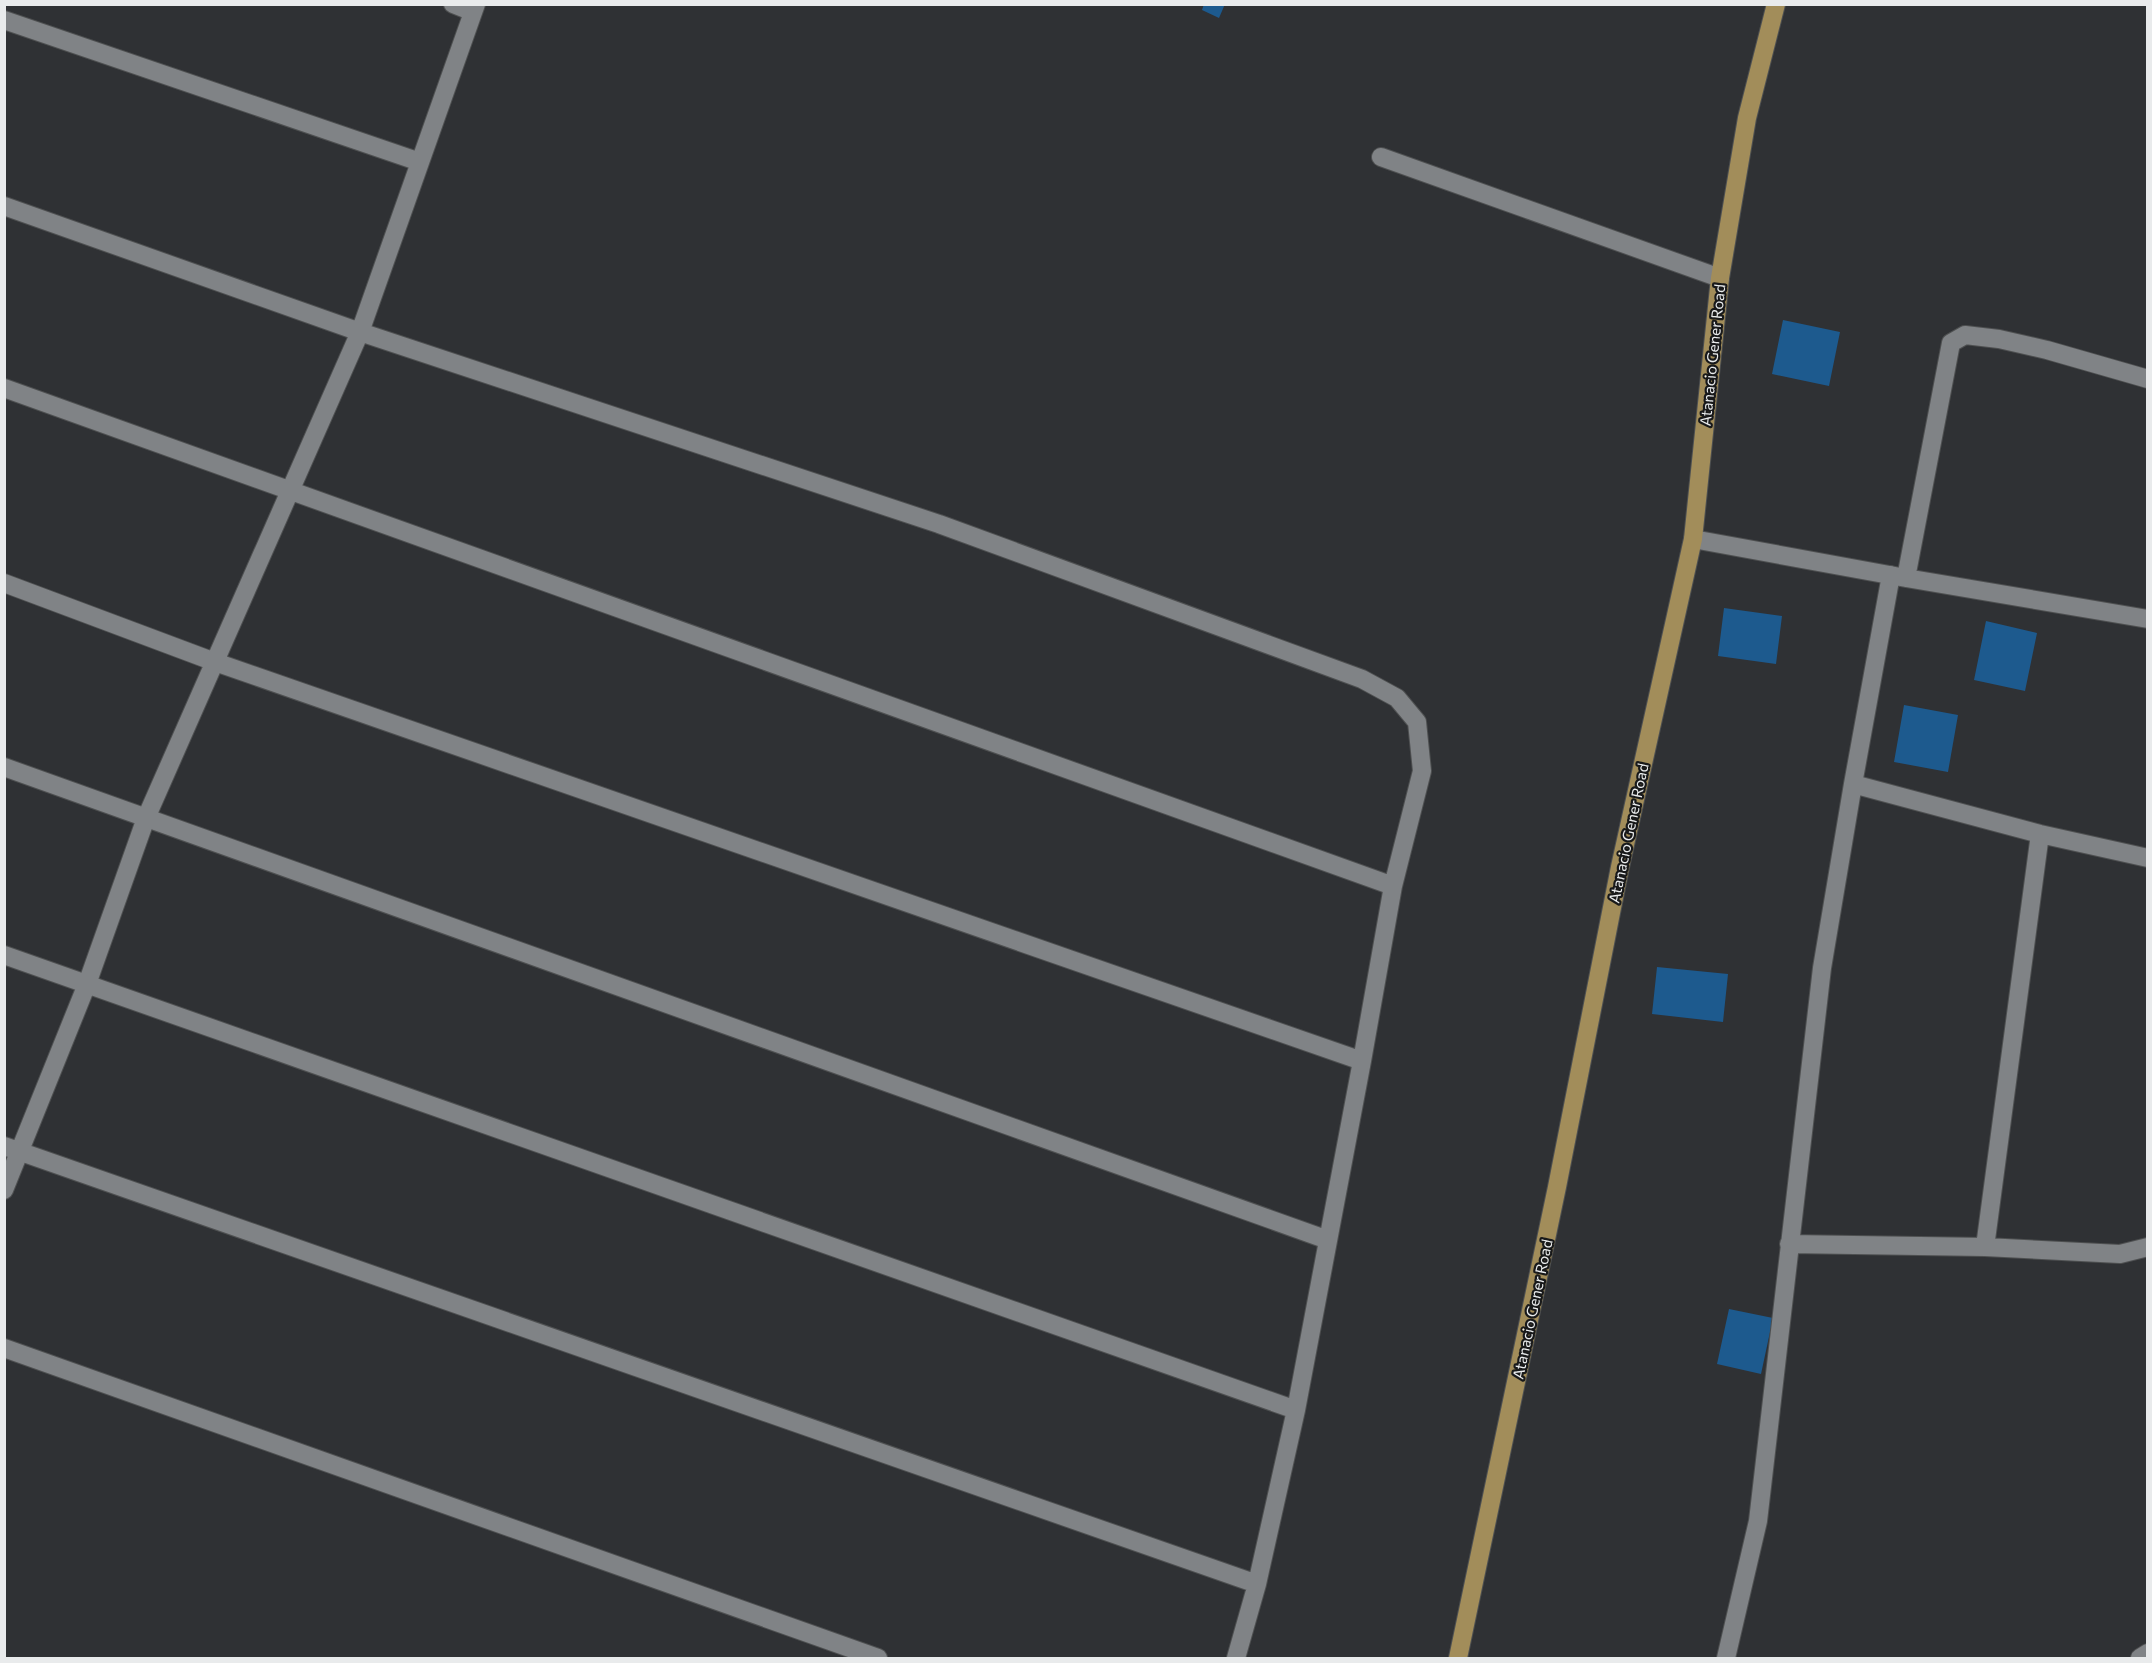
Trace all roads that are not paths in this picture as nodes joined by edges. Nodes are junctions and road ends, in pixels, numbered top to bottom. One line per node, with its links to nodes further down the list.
1 (453, 4): 3 (street)
2 (1776, 4): 8 (main road, Atanacio Gener Road)
3 (474, 8): 6 (street)
4 (4, 20): 6 (street)
5 (1381, 157): 8 (street)
6 (420, 162): 9 (street)
7 (4, 206): 9 (street)
8 (1720, 278): 13 (main road, Atanacio Gener Road)
9 (360, 332): 12 (street); 23 (street)
10 (2148, 380): 14 (street)
11 (4, 388): 12 (street)
12 (290, 490): 17 (street); 23 (street)
13 (1693, 539): 14 (street); 39 (main road, Atanacio Gener Road)
14 (1899, 576): 16 (street); 19 (street)
15 (4, 583): 17 (street)
16 (2148, 619)
17 (215, 662): 20 (street); 26 (street)
18 (4, 767): 20 (street)
19 (1853, 784): 21 (street); 30 (street)
20 (146, 818): 25 (street); 29 (street)
21 (2040, 834): 22 (street); 31 (street)
22 (2148, 858)
23 (1393, 886): 26 (street)
24 (4, 955): 25 (street)
25 (87, 984): 27 (street); 34 (street)
26 (1362, 1061): 29 (street)
27 (12, 1149): 28 (street); 35 (street)
28 (4, 1190)
29 (1328, 1240): 34 (street)
30 (1789, 1244): 31 (street); 40 (street)
31 (1985, 1247): 32 (street)
32 (2148, 1247)
33 (4, 1348): 37 (street)
34 (1296, 1410): 35 (street)
35 (1257, 1584): 38 (street)
36 (2148, 1653): 41 (street)
37 (878, 1659)
38 (1236, 1659)
39 (1458, 1659)
40 (1726, 1659)
41 (2140, 1659)

